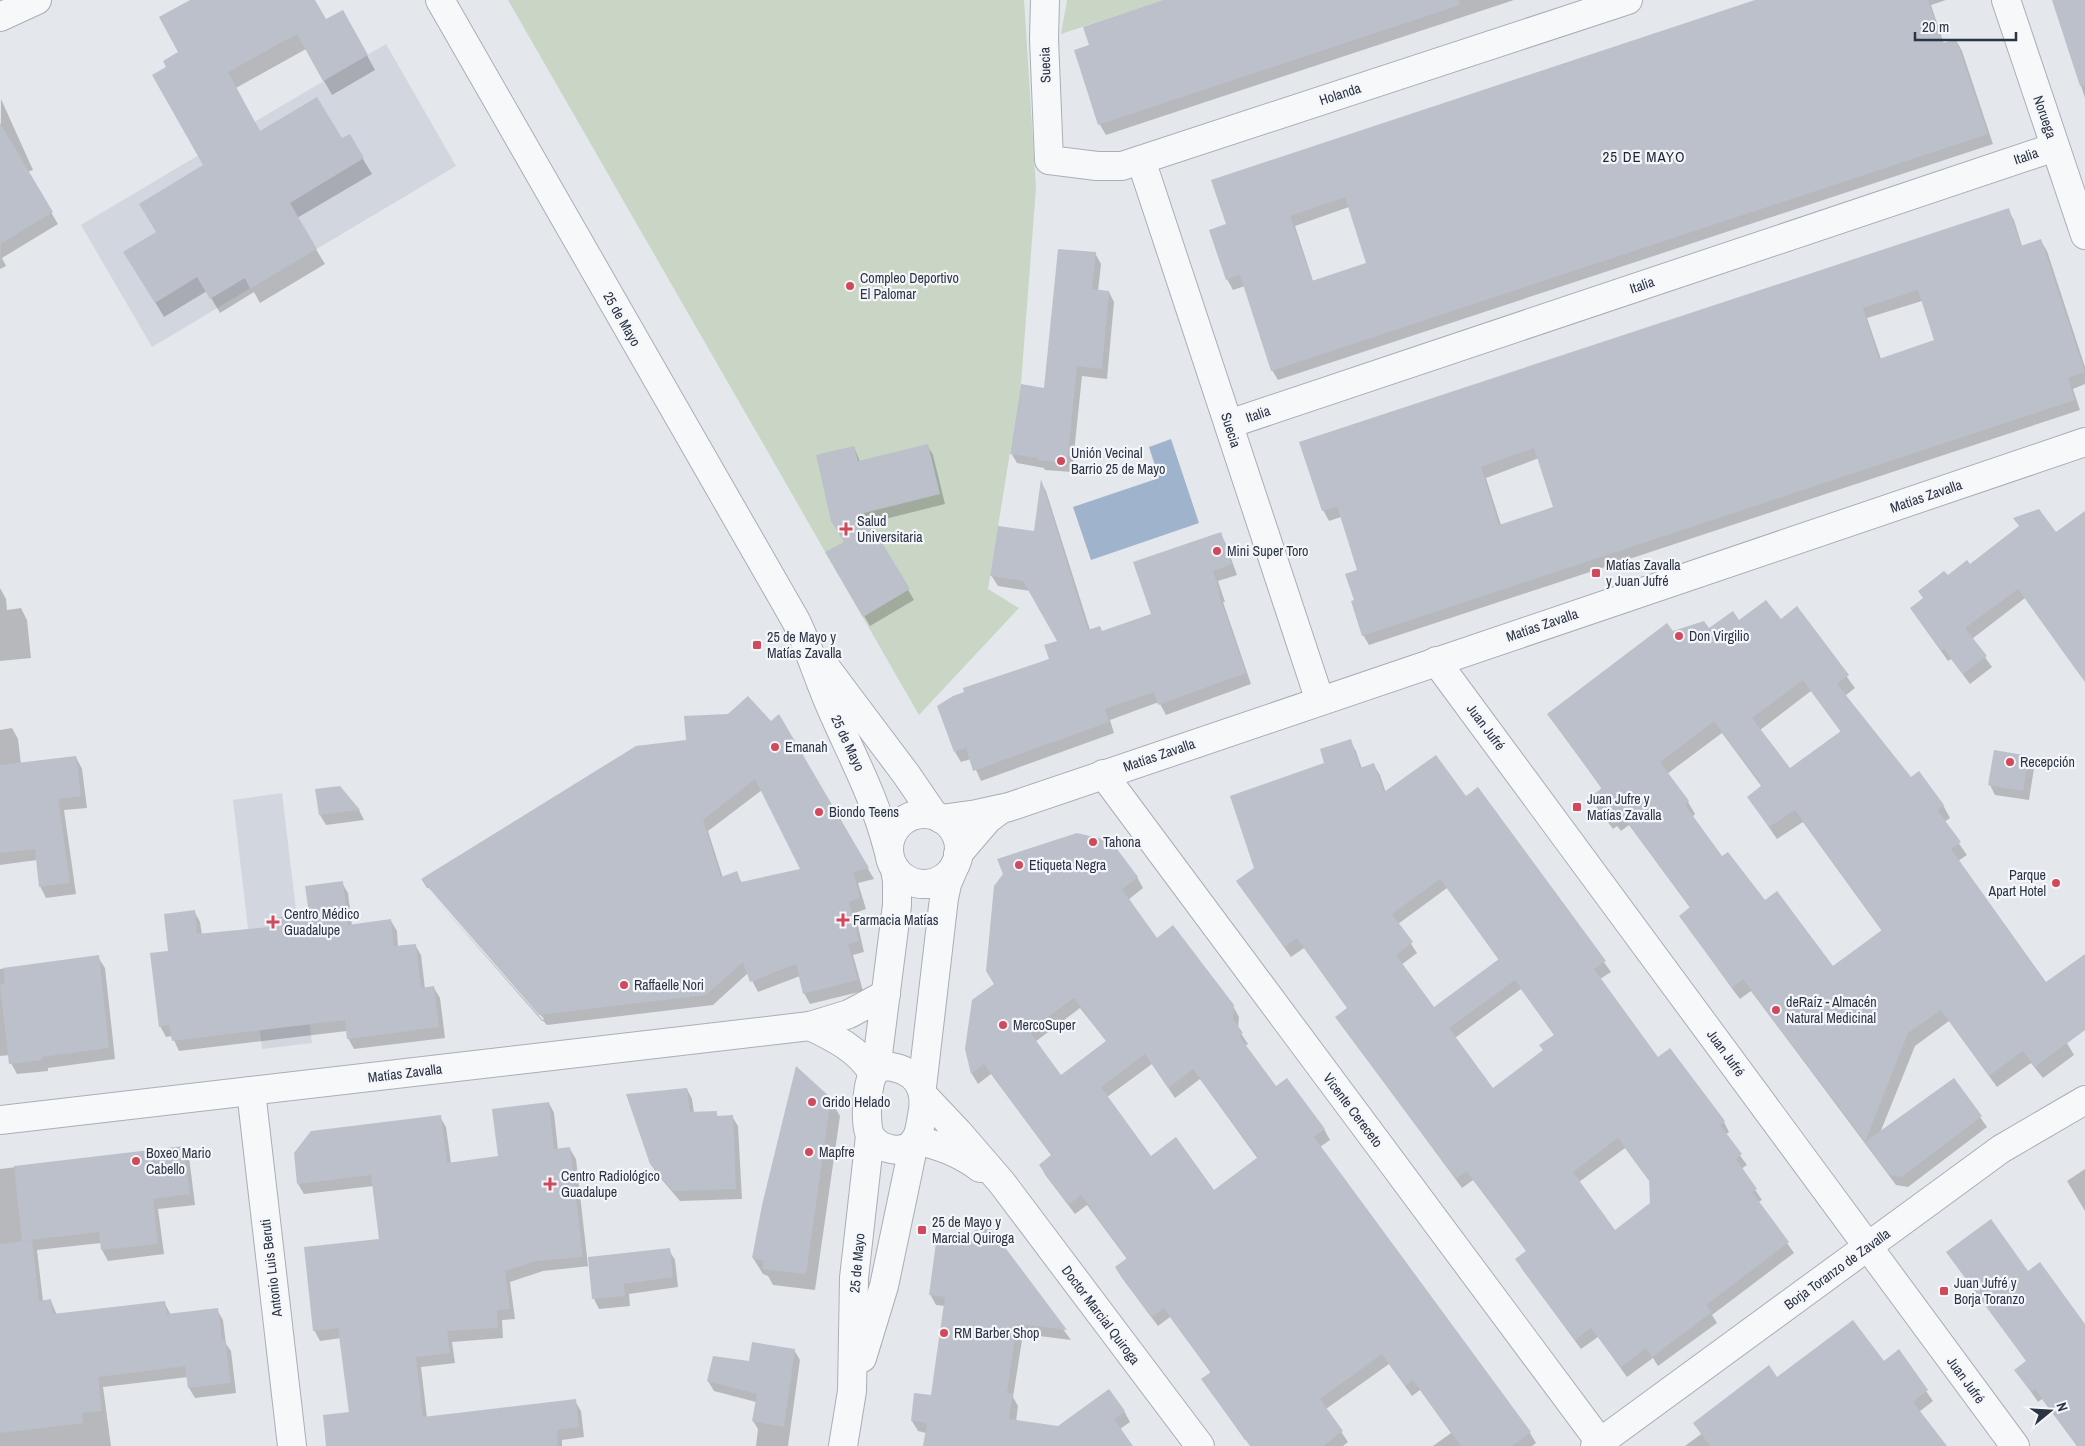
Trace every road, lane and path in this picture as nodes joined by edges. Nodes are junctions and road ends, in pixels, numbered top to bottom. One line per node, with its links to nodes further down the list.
1 (37, 0): 6 (street)
2 (440, 0): 13 (street, 25 de Mayo)
3 (1045, 0): 8 (street, Suecia)
4 (1628, 0): 9 (street, Holanda)
5 (2006, 0): 7 (street, Noruega)
6 (0, 17)
7 (2055, 146): 10 (street, Noruega); 11 (street, Italia)
8 (1049, 160): 9 (street, Holanda)
9 (1141, 160): 11 (street, Suecia)
10 (2085, 234)
11 (1229, 424): 15 (street, Suecia)
12 (2085, 442): 14 (street, Matías Zavalla)
13 (804, 638): 18 (street, 25 de Mayo); 19 (street, 25 de Mayo)
14 (1436, 661): 15 (street, Matías Zavalla); 31 (street, Juan Jufré)
15 (1320, 700): 16 (street, Matías Zavalla)
16 (1103, 774): 17 (street, Matías Zavalla); 33 (street, Vicente Cereceto)
17 (1000, 810): 18 (street, Matías Zavalla); 20 (street, Matías Zavalla)
18 (938, 817): 19 (street); 20 (street)
19 (892, 859): 20 (street); 21 (street, 25 de Mayo)
20 (956, 860): 25 (street)
21 (886, 994): 22 (street, Matías Zavalla); 23 (street, 25 de Mayo)
22 (810, 1026): 23 (street); 24 (street, Matías Zavalla)
23 (875, 1072): 25 (street); 28 (street)
24 (250, 1091): 27 (street, Matías Zavalla); 34 (street, Antonio Luis Beruti)
25 (923, 1091): 29 (street); 30 (street, Doctor Marcial Quiroga)
26 (2081, 1112): 31 (street, Borja Toranzo de Zavalla)
27 (0, 1120)
28 (870, 1136): 29 (street); 32 (street, 25 de Mayo)
29 (914, 1142): 30 (street, Doctor Marcial Quiroga); 32 (street, 25 de Mayo)
30 (1002, 1183): 36 (street, Doctor Marcial Quiroga)
31 (1868, 1246): 33 (street, Borja Toranzo de Zavalla); 37 (street, Juan Jufré)
32 (852, 1391): 35 (street, 25 de Mayo)
33 (1599, 1445)
34 (292, 1446)
35 (844, 1446)
36 (1200, 1446)
37 (2015, 1446)

